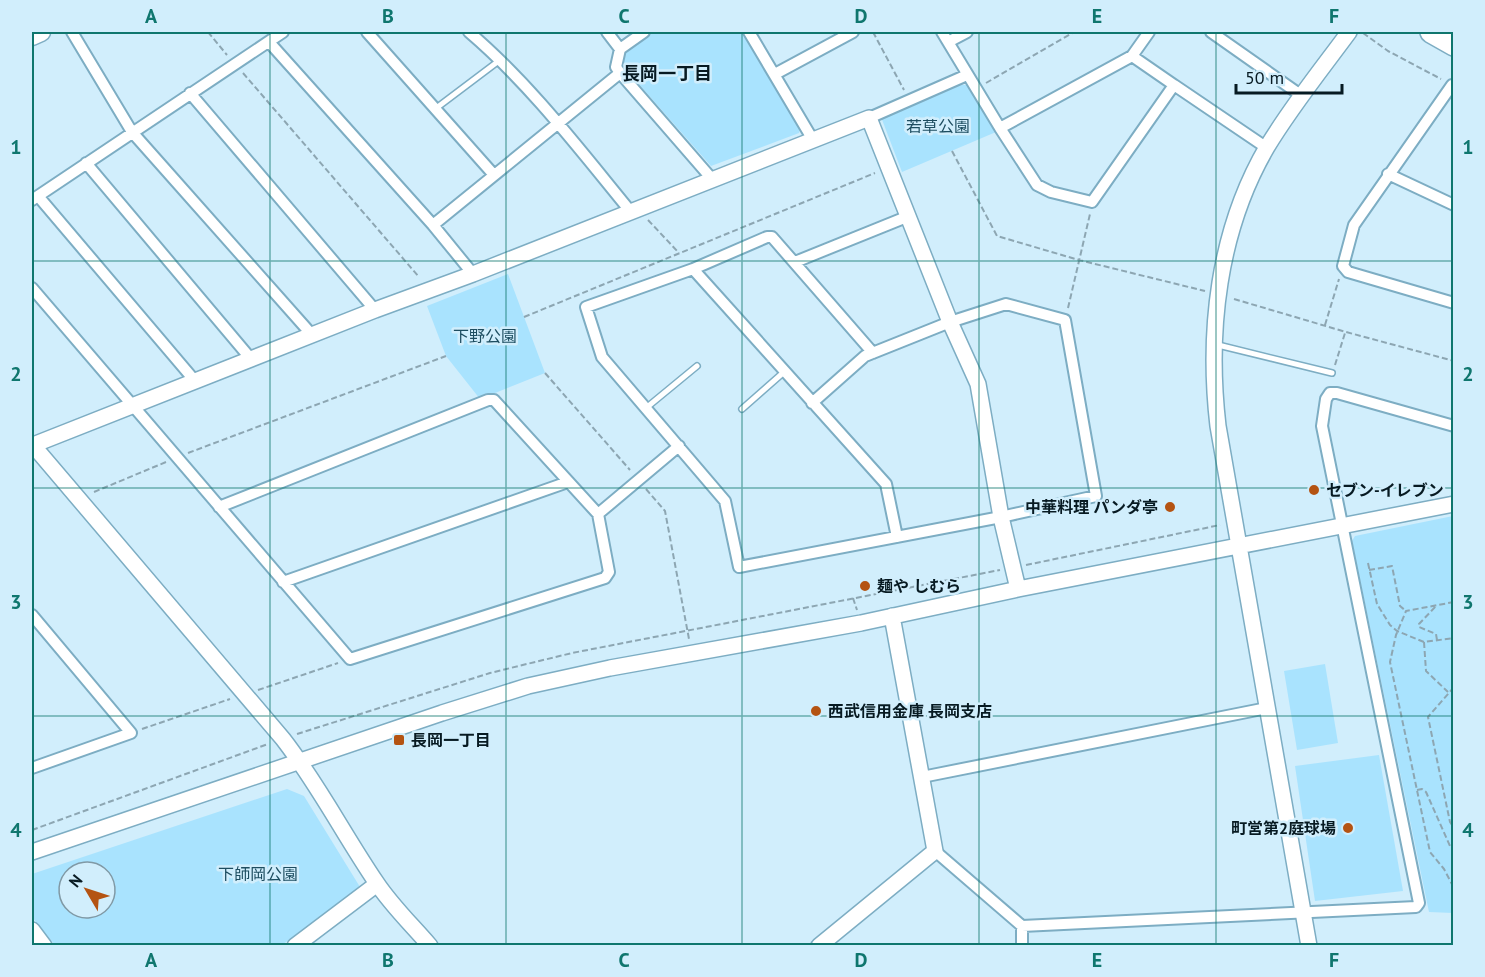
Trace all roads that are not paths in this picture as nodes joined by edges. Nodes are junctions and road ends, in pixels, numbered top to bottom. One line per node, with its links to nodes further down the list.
1 (41, 32): 16 (main road)
2 (72, 32): 34 (street)
3 (283, 32): 17 (street)
4 (367, 32): 30 (street)
5 (469, 32): 22 (street)
6 (607, 32): 20 (street)
7 (644, 32): 20 (street)
8 (749, 32): 24 (street)
9 (853, 32): 24 (street)
10 (942, 32): 18 (street)
11 (967, 32): 18 (street)
12 (1149, 32): 21 (street)
13 (1211, 32): 29 (street)
14 (1348, 32): 29 (street)
15 (1431, 32): 19 (highway)
16 (32, 36)
17 (269, 42): 28 (street); 45 (street)
18 (948, 42): 25 (street)
19 (1454, 45)
20 (620, 50): 23 (street)
21 (1132, 56): 26 (street); 33 (street)
22 (500, 60): 30 (lane); 32 (street)
23 (620, 74): 32 (street); 40 (street)
24 (775, 75): 35 (street)
25 (967, 75): 31 (street); 33 (street)
26 (1174, 85): 33 (street); 36 (street)
27 (1453, 85): 38 (street)
28 (190, 93): 34 (street); 51 (street)
29 (1302, 96): 36 (street)
30 (435, 109): 39 (street)
31 (869, 118): 35 (street); 44 (street)
32 (558, 123): 39 (street); 43 (street)
33 (1000, 128)
34 (132, 132): 37 (street); 53 (street)
35 (813, 140): 40 (street)
36 (1267, 148): 54 (street)
37 (86, 163): 41 (street); 56 (street)
38 (1388, 174): 42 (street); 50 (street)
39 (494, 175): 45 (street)
40 (712, 179): 43 (street)
41 (35, 198): 60 (street)
42 (1454, 205)
43 (635, 211): 48 (street)
44 (909, 216): 46 (street); 52 (street)
45 (433, 225): 48 (street)
46 (795, 262): 47 (street); 55 (street)
47 (693, 269): 58 (street); 63 (street)
48 (473, 274): 51 (street)
49 (32, 288): 62 (street)
50 (1454, 303)
51 (375, 310): 53 (street)
52 (950, 322): 55 (street); 72 (street); 72 (street)
53 (313, 336): 56 (street)
54 (1213, 344): 59 (lane); 75 (street)
55 (873, 352): 61 (street)
56 (251, 359): 60 (street)
57 (697, 366): 63 (lane)
58 (784, 372): 61 (street); 64 (lane)
59 (1332, 373)
60 (195, 381): 62 (street)
61 (812, 404): 74 (street)
62 (131, 406): 66 (street); 70 (street)
63 (646, 408): 67 (street)
64 (742, 409)
65 (1454, 426): 73 (street)
66 (32, 444): 81 (street)
67 (679, 446): 71 (street); 74 (street)
68 (568, 482): 70 (street); 71 (street); 76 (street)
69 (1454, 504): 73 (street)
70 (219, 507): 76 (street)
71 (598, 514): 76 (street)
72 (1001, 517): 74 (street); 77 (street)
73 (1341, 526): 75 (street); 87 (street)
74 (897, 537)
75 (1239, 546): 77 (street); 80 (street)
76 (283, 582)
77 (1018, 589): 79 (street)
78 (32, 615): 82 (street)
79 (892, 616): 81 (street); 83 (street)
80 (1267, 708): 83 (street); 87 (street)
81 (300, 761): 85 (street); 86 (street)
82 (32, 768)
83 (922, 777): 84 (street)
84 (935, 851): 88 (street); 93 (street)
85 (32, 852)
86 (377, 884): 91 (street); 92 (street)
87 (1303, 912): 88 (street); 95 (street)
88 (1022, 926): 94 (street)
89 (32, 930): 90 (street)
90 (44, 945)
91 (295, 945)
92 (430, 945)
93 (819, 945)
94 (1022, 945)
95 (1309, 945)

